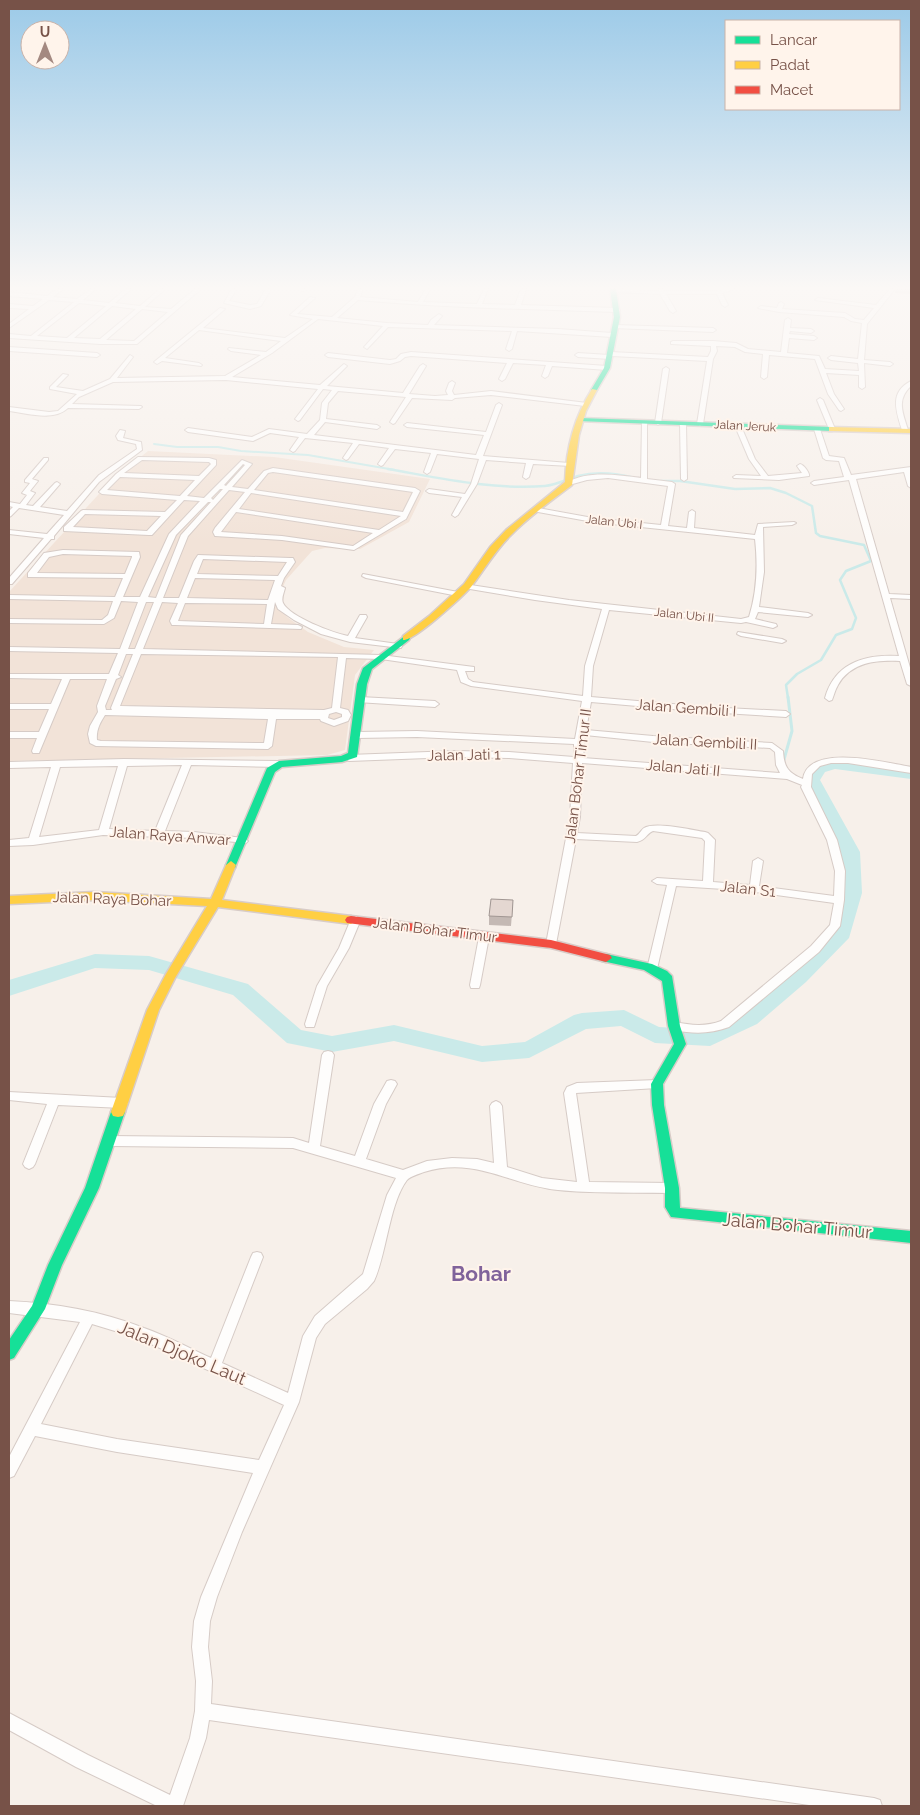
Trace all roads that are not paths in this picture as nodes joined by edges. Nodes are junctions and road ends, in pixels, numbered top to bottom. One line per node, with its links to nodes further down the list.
1 (862, 373): 20 (street)
2 (117, 374): 16 (street)
3 (233, 374): 14 (street)
4 (336, 374): 19 (street)
5 (419, 374): 23 (street)
6 (504, 374): 15 (street)
7 (602, 374): 26 (street)
8 (665, 374): 37 (street)
9 (708, 374): 39 (street)
10 (764, 374): 13 (street)
11 (822, 374): 31 (street)
12 (65, 375): 22 (street)
13 (764, 377)
14 (226, 378): 16 (street); 19 (street)
15 (502, 379)
16 (112, 380): 22 (street)
17 (452, 383): 24 (street)
18 (911, 383): 46 (street)
19 (322, 387): 21 (street); 33 (street)
20 (862, 387)
21 (336, 389): 23 (street); 32 (street)
22 (83, 393): 28 (street)
23 (408, 396): 24 (street); 35 (street)
24 (452, 398): 26 (street)
25 (820, 400): 44 (street)
26 (585, 404): 34 (street)
27 (499, 405): 48 (street)
28 (68, 406): 29 (street); 30 (street)
29 (139, 407)
30 (9, 409)
31 (841, 410)
32 (322, 417): 42 (street); 49 (street)
33 (298, 419)
34 (580, 420): 36 (street, Jalan Jeruk); 63 (street)
35 (394, 422)
36 (644, 423): 37 (street, Jalan Jeruk); 69 (street)
37 (658, 423): 38 (street, Jalan Jeruk)
38 (683, 424): 39 (street, Jalan Jeruk); 70 (street)
39 (700, 424): 41 (street, Jalan Jeruk)
40 (407, 425): 48 (street)
41 (738, 426): 43 (street, Jalan Jeruk); 68 (street)
42 (378, 427)
43 (817, 429): 44 (street, Jalan Jeruk); 66 (street)
44 (832, 429): 46 (street, Jalan Jeruk)
45 (188, 430): 49 (street)
46 (908, 430)
47 (122, 432): 87 (street)
48 (488, 434): 55 (street)
49 (307, 435): 50 (street); 52 (street)
50 (357, 442): 51 (street); 54 (street)
51 (394, 446): 53 (street); 58 (street)
52 (293, 450)
53 (435, 452): 55 (street); 61 (street)
54 (346, 458)
55 (481, 458): 57 (street); 78 (street)
56 (46, 459): 82 (street)
57 (530, 462): 63 (street); 64 (street)
58 (382, 464)
59 (800, 466): 68 (street)
60 (909, 469): 66 (street); 73 (street)
61 (427, 472)
62 (118, 475): 67 (street); 67 (street); 77 (street)
63 (569, 475): 85 (street); 93 (street)
64 (526, 477)
65 (736, 477): 68 (street)
66 (850, 477): 71 (street); 110 (street)
67 (200, 478): 77 (street)
68 (766, 478)
69 (644, 479)
70 (684, 479)
71 (814, 483)
72 (57, 484): 83 (street)
73 (911, 486)
74 (222, 488): 76 (street); 79 (street); 80 (street)
75 (430, 491): 78 (street)
76 (249, 492): 84 (street); 90 (street); 90 (street)
77 (183, 496): 79 (street); 88 (street)
78 (467, 496): 91 (street)
79 (205, 499): 80 (street); 97 (street)
80 (215, 501): 98 (street)
81 (9, 504): 82 (street)
82 (20, 506): 83 (street); 89 (street)
83 (35, 508): 87 (street)
84 (234, 510): 96 (street); 96 (street)
85 (538, 510): 93 (street, Jalan Ubi I); 108 (street)
86 (692, 512): 94 (street)
87 (70, 514): 99 (street)
88 (166, 514): 88 (street)
89 (9, 515)
90 (406, 515): 96 (street)
91 (455, 515)
92 (792, 523): 100 (street)
93 (664, 527): 94 (street, Jalan Ubi I)
94 (690, 530): 100 (street)
95 (9, 532): 99 (street)
96 (378, 532)
97 (173, 534): 98 (street); 101 (street)
98 (185, 535): 102 (street)
99 (51, 537): 106 (street)
100 (758, 537): 119 (street)
101 (159, 566): 102 (street); 114 (street)
102 (173, 566): 115 (street)
103 (128, 576): 103 (street); 113 (street)
104 (192, 576): 107 (street); 107 (street); 116 (street)
105 (366, 576): 109 (street)
106 (9, 582)
107 (281, 582): 117 (street); 127 (street)
108 (467, 586): 109 (street); 118 (street, Jalan Ubi II)
109 (458, 594): 129 (street)
110 (887, 596): 111 (street); 135 (street)
111 (911, 597)
112 (9, 598): 113 (street)
113 (117, 599): 114 (street); 123 (street)
114 (143, 600): 115 (street); 131 (street)
115 (159, 600): 116 (street); 132 (street)
116 (182, 600): 117 (street); 124 (street)
117 (270, 602): 124 (street)
118 (606, 607): 122 (street, Jalan Ubi II); 144 (street, Jalan Bohar Timur II)
119 (755, 610): 120 (street); 122 (street)
120 (808, 615)
121 (363, 617): 127 (street)
122 (745, 620): 125 (street, Jalan Ubi II); 128 (street)
123 (9, 621)
124 (267, 626): 126 (street)
125 (773, 626)
126 (298, 627)
127 (350, 640): 129 (street)
128 (782, 641)
129 (398, 646): 134 (street)
130 (9, 649): 131 (street)
131 (124, 650): 132 (street); 140 (street)
132 (138, 651): 133 (street); 141 (street)
133 (342, 655): 134 (street); 149 (street)
134 (381, 657): 136 (street); 145 (street)
135 (904, 659): 142 (street); 143 (street)
136 (460, 667): 137 (street); 144 (street, Jalan Gembili I)
137 (472, 669)
138 (9, 676): 139 (street)
139 (67, 676): 140 (street); 148 (street)
140 (113, 677): 141 (street); 150 (street)
141 (126, 677): 151 (street)
142 (911, 684)
143 (828, 698)
144 (587, 699): 152 (street, Jalan Gembili I); 159 (street, Jalan Bohar Timur II)
145 (360, 700): 146 (street); 155 (street)
146 (435, 704)
147 (9, 706): 148 (street)
148 (55, 707): 157 (street)
149 (336, 709): 154 (street); 155 (street)
150 (102, 712): 151 (street); 153 (street)
151 (190, 713): 153 (street)
152 (786, 714)
153 (272, 715): 154 (street)
154 (324, 715): 155 (street)
155 (353, 715): 158 (street)
156 (9, 735): 157 (street)
157 (43, 735): 160 (street)
158 (357, 735): 159 (street); 161 (street)
159 (580, 737): 162 (street, Jalan Bohar Timur II); 169 (street, Jalan Gembili II)
160 (36, 751)
161 (349, 758): 162 (street, Jalan Jati 1); 166 (street)
162 (579, 760): 169 (street, Jalan Jati II); 173 (street, Jalan Bohar Timur II)
163 (124, 762): 164 (street); 165 (street); 171 (street)
164 (188, 762): 166 (street); 172 (street)
165 (58, 764): 167 (street); 175 (street)
166 (279, 764): 174 (street)
167 (9, 765)
168 (911, 770): 170 (street)
169 (787, 776): 170 (street)
170 (806, 780): 183 (street)
171 (103, 832): 172 (street, Jalan Raya Anwar); 175 (street, Jalan Raya Anwar)
172 (158, 833): 174 (street, Jalan Raya Anwar)
173 (572, 836): 180 (street); 187 (street, Jalan Bohar Timur II)
174 (243, 841): 184 (street)
175 (33, 842): 176 (street, Jalan Raya Anwar)
176 (9, 843)
177 (758, 861): 181 (street)
178 (657, 881): 179 (street, Jalan S1)
179 (672, 883): 180 (street, Jalan S1); 188 (street)
180 (708, 885): 181 (street, Jalan S1)
181 (754, 889): 183 (street, Jalan S1)
182 (9, 900): 184 (street, Jalan Raya Bohar)
183 (840, 900): 191 (street)
184 (215, 903): 185 (street, Jalan Bohar Timur); 197 (street)
185 (356, 919): 186 (street, Jalan Bohar Timur); 190 (street)
186 (484, 937): 187 (street, Jalan Bohar Timur); 189 (street)
187 (551, 944): 188 (street, Jalan Bohar Timur)
188 (652, 969): 191 (street)
189 (475, 985)
190 (310, 1024)
191 (675, 1028): 194 (street)
192 (328, 1055): 200 (street)
193 (391, 1084): 201 (street)
194 (656, 1084): 205 (street); 206 (street)
195 (9, 1096): 196 (street)
196 (54, 1100): 197 (street); 202 (street)
197 (122, 1103): 199 (street)
198 (496, 1106): 203 (street)
199 (109, 1141): 200 (street); 210 (street)
200 (314, 1148): 201 (street)
201 (358, 1161): 204 (street)
202 (29, 1164)
203 (501, 1170): 204 (street); 205 (street)
204 (404, 1175): 214 (street)
205 (584, 1186): 206 (street)
206 (672, 1188): 207 (street, Jalan Bohar Timur)
207 (911, 1237)
208 (257, 1257): 213 (street)
209 (9, 1307): 210 (street, Jalan Djoko Laut)
210 (38, 1309): 211 (street, Jalan Djoko Laut); 212 (street)
211 (89, 1317): 213 (street, Jalan Djoko Laut); 215 (street)
212 (9, 1353)
213 (215, 1365): 214 (street, Jalan Djoko Laut)
214 (292, 1402): 216 (street)
215 (31, 1428): 216 (street); 217 (street)
216 (263, 1468): 218 (street)
217 (9, 1471)
218 (203, 1710): 220 (street); 221 (street)
219 (9, 1721): 220 (street)
220 (175, 1806)
221 (874, 1806)

